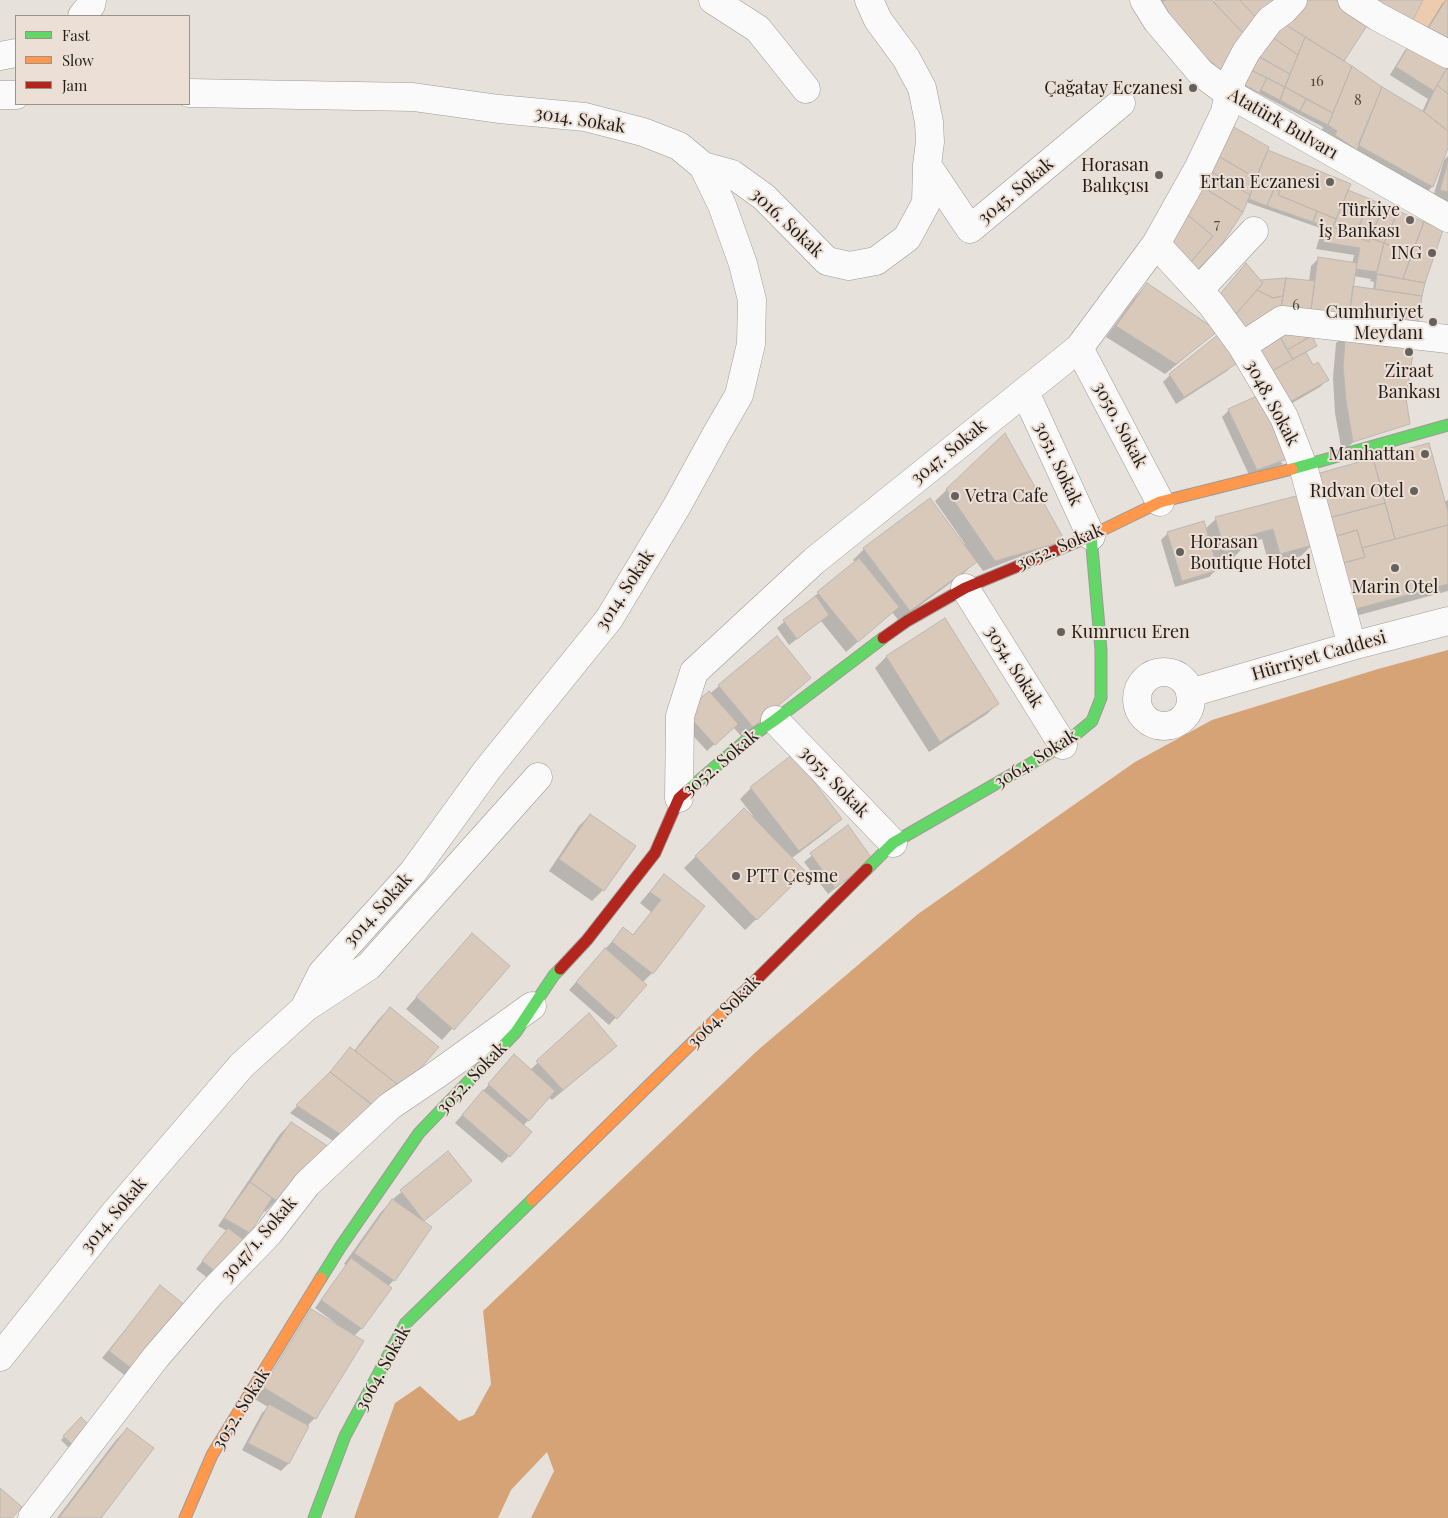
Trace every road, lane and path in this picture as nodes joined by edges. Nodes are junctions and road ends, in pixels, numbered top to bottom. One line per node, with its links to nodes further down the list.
1 (92, 0): 7 (street)
2 (713, 0): 11 (street)
3 (869, 0): 17 (street, 3016. Sokak)
4 (1144, 0): 13 (street, Atatürk Bulvarı)
5 (1292, 0): 13 (street, 3047. Sokak)
6 (1352, 0): 9 (street)
7 (83, 15)
8 (15, 53): 10 (street)
9 (1448, 54)
10 (0, 56)
11 (806, 89)
12 (190, 93): 18 (street, 3014. Sokak)
13 (1228, 93): 19 (street, Atatürk Bulvarı); 21 (street, 3047. Sokak)
14 (15, 94): 15 (street)
15 (0, 95)
16 (1121, 103): 17 (street, 3045. Sokak)
17 (927, 165): 18 (street, 3016. Sokak)
18 (702, 166): 41 (street, 3014. Sokak)
19 (1448, 218)
20 (1254, 231): 22 (street)
21 (1156, 244): 22 (street, 3048. Sokak); 25 (street, 3047. Sokak)
22 (1199, 290): 24 (street, 3048. Sokak)
23 (1448, 339): 24 (street)
24 (1242, 346): 28 (street, 3048. Sokak)
25 (1079, 348): 26 (street, 3047. Sokak); 29 (street, 3050. Sokak)
26 (1025, 392): 30 (street, 3051. Sokak); 38 (street, 3047. Sokak)
27 (1448, 424): 28 (street, 3052. Sokak)
28 (1303, 466): 29 (street, 3052. Sokak); 33 (street, 3048. Sokak)
29 (1160, 502): 30 (street, 3052. Sokak)
30 (1090, 536): 31 (street, 3052. Sokak); 36 (street, 3064. Sokak)
31 (965, 588): 35 (street, 3052. Sokak); 36 (street, 3054. Sokak)
32 (1448, 621): 33 (street, Hürriyet Caddesi)
33 (1352, 646): 34 (street, Hürriyet Caddesi)
34 (1190, 693)
35 (775, 720): 38 (street, 3052. Sokak); 39 (street, 3055. Sokak)
36 (1063, 745): 39 (street, 3064. Sokak)
37 (538, 777): 41 (street)
38 (679, 798): 40 (street, 3052. Sokak)
39 (893, 843): 45 (street, 3064. Sokak)
40 (532, 1006): 43 (street, 3047/1. Sokak); 44 (street, 3052. Sokak)
41 (304, 1009): 42 (street, 3014. Sokak)
42 (0, 1358)
43 (32, 1518)
44 (185, 1518)
45 (314, 1518)

